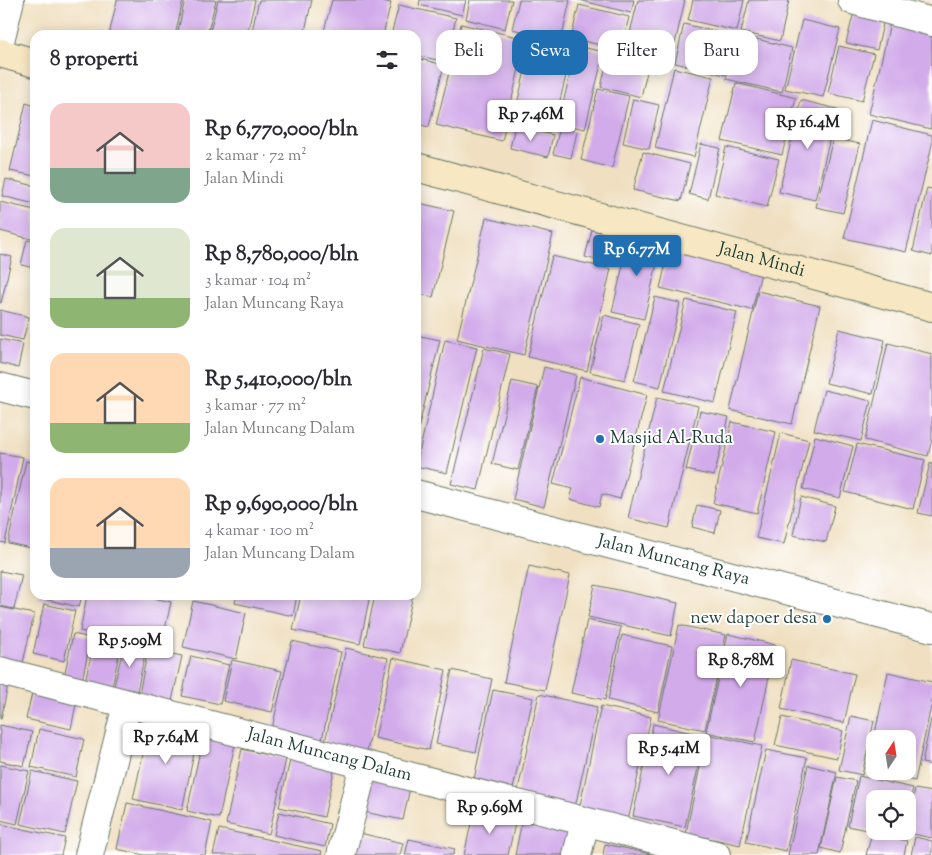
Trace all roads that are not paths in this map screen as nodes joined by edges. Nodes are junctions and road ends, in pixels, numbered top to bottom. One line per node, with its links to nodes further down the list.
1 (10, 0): 4 (street)
2 (852, 0): 3 (street)
3 (932, 22)
4 (0, 41)
5 (0, 53): 6 (street)
6 (30, 62)
7 (421, 168): 8 (street, Jalan Mindi)
8 (932, 308)
9 (0, 387): 10 (street)
10 (30, 395)
11 (421, 495): 12 (street, Jalan Muncang Raya)
12 (932, 628)
13 (0, 671): 14 (street, Jalan Muncang Dalam)
14 (127, 705): 15 (street, Jalan Muncang Dalam); 17 (street)
15 (364, 765): 16 (street, Jalan Muncang Dalam); 18 (street)
16 (585, 822): 19 (street); 20 (street, Jalan Muncang Dalam)
17 (89, 855)
18 (341, 855)
19 (577, 855)
20 (716, 855)

